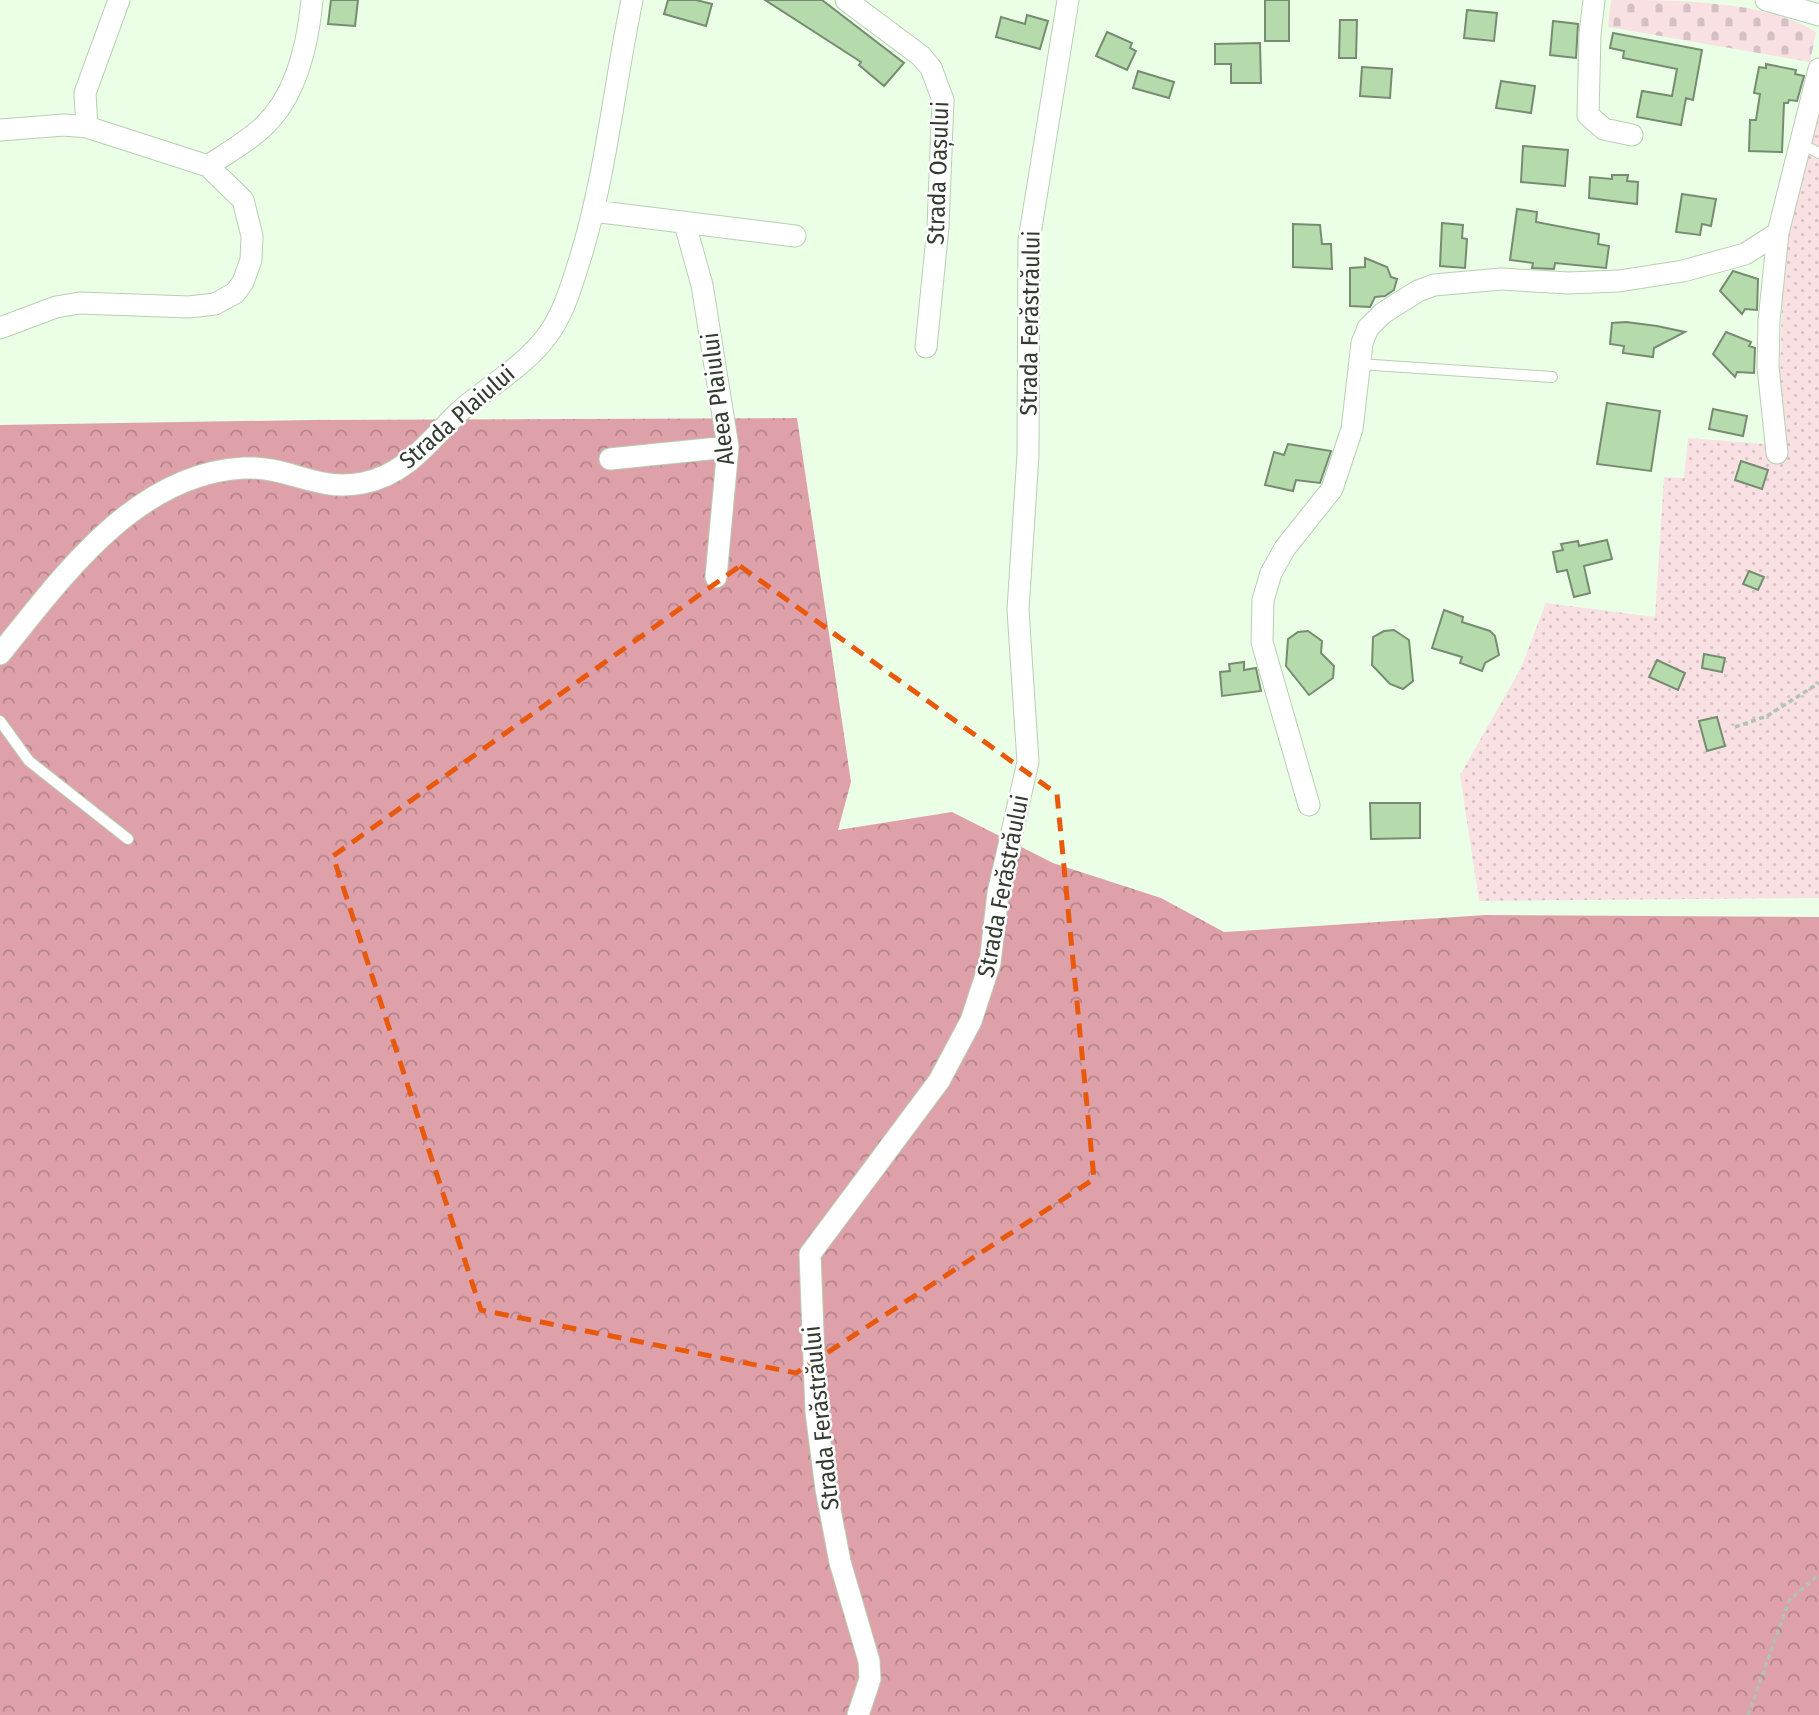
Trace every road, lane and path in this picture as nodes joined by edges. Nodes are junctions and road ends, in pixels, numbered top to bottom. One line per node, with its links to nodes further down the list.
1 (120, 0): 10 (street)
2 (312, 0): 14 (street)
3 (632, 0): 15 (street, Strada Plaiului)
4 (846, 0): 20 (street, Strada Oașului)
5 (1068, 0): 34 (street, Strada Ferăstrăului)
6 (1594, 0): 12 (street)
7 (1766, 0): 8 (street)
8 (1819, 15)
9 (1819, 69): 13 (street)
10 (87, 127): 11 (street); 14 (street)
11 (0, 130)
12 (1632, 135)
13 (1810, 148): 17 (street)
14 (208, 166): 19 (street)
15 (593, 211): 16 (street); 27 (street, Strada Plaiului)
16 (685, 224): 18 (street); 23 (street, Aleea Plaiului)
17 (1778, 233): 21 (street); 24 (street)
18 (795, 236)
19 (0, 328)
20 (926, 347)
21 (1359, 364): 22 (lane); 31 (street)
22 (1552, 377)
23 (727, 447): 25 (street); 26 (street, Aleea Plaiului)
24 (1777, 453)
25 (610, 459)
26 (716, 577)
27 (0, 654)
28 (1819, 683): 30 (path)
29 (0, 721): 32 (lane)
30 (1735, 727)
31 (1309, 805)
32 (128, 839)
33 (1819, 1574): 35 (path)
34 (858, 1715)
35 (1748, 1715)

